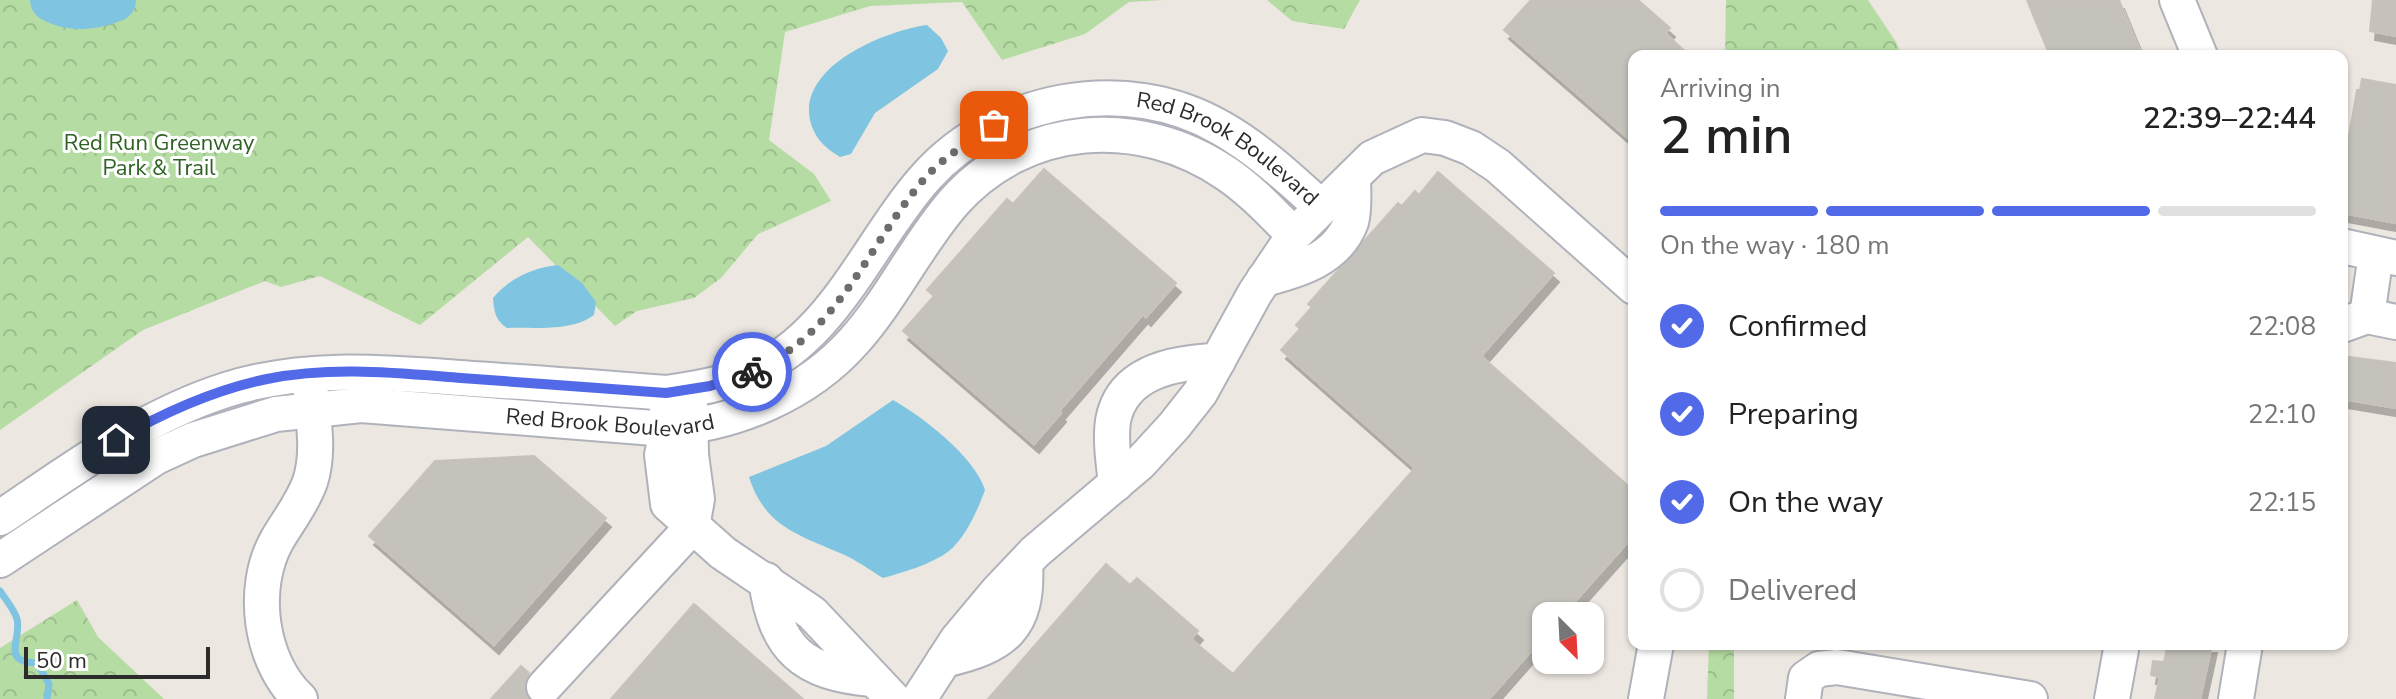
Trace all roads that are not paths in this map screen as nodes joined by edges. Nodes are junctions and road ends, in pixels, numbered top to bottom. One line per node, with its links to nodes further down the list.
1 (2177, 0): 2 (street)
2 (2198, 50)
3 (1353, 177): 4 (street); 8 (street); 9 (street)
4 (1321, 207): 5 (street, Red Brook Boulevard); 13 (street, Red Brook Boulevard)
5 (1294, 235): 8 (street); 15 (street, Red Brook Boulevard)
6 (2348, 247): 7 (street)
7 (2386, 256): 10 (street)
8 (1264, 279): 11 (street)
9 (1628, 282)
10 (2368, 321)
11 (1218, 361): 16 (street); 16 (street)
12 (309, 373): 13 (street, Red Brook Boulevard); 14 (street); 17 (street, Red Brook Boulevard)
13 (678, 391): 15 (street)
14 (312, 409): 15 (street, Red Brook Boulevard); 19 (street, Red Brook Boulevard); 25 (street)
15 (679, 428): 18 (street)
16 (1116, 484): 26 (street)
17 (5, 514)
18 (692, 527): 23 (street); 24 (street)
19 (0, 560)
20 (1655, 650): 27 (street)
21 (2121, 650): 30 (street)
22 (2244, 650): 31 (street)
23 (544, 687)
24 (883, 689)
25 (300, 699)
26 (919, 699)
27 (1646, 699)
28 (1803, 699): 29 (street)
29 (2030, 699)
30 (2112, 699)
31 (2236, 699)

